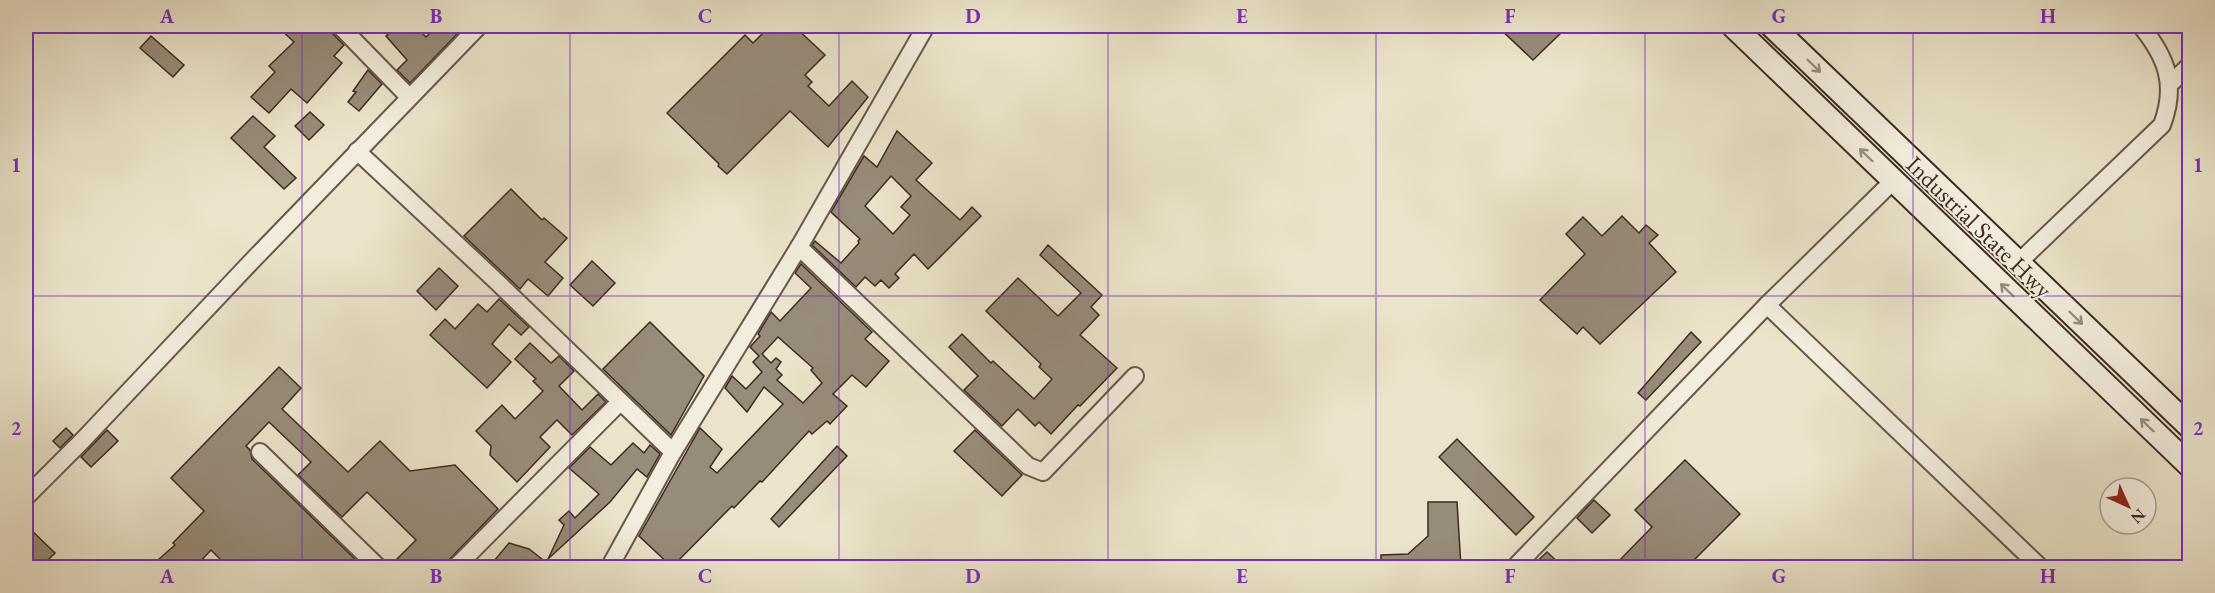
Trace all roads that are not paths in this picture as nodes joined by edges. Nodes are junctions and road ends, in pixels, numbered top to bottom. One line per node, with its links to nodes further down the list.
1 (340, 26): 9 (street)
2 (479, 26): 9 (street)
3 (926, 26): 12 (street)
4 (1732, 26): 11 (main road, Industrial State Hwy, one-way to 4)
5 (1772, 26): 13 (main road, Industrial State Hwy, one-way to 13)
6 (2141, 26): 8 (street)
7 (2190, 64): 8 (street)
8 (2169, 85): 13 (street)
9 (409, 97): 10 (street)
10 (357, 152): 16 (street); 21 (street)
11 (1893, 181): 14 (street); 20 (main road, Industrial State Hwy, one-way to 11)
12 (799, 247): 15 (street); 19 (street)
13 (2018, 262): 17 (main road, Industrial State Hwy, one-way to 17)
14 (1767, 305): 25 (street); 26 (street)
15 (1135, 376)
16 (620, 402): 19 (street); 23 (street)
17 (2190, 428)
18 (260, 452): 22 (street)
19 (673, 452): 24 (street)
20 (2190, 466)
21 (26, 497)
22 (379, 567)
23 (455, 567)
24 (609, 567)
25 (1514, 567)
26 (2041, 567)

